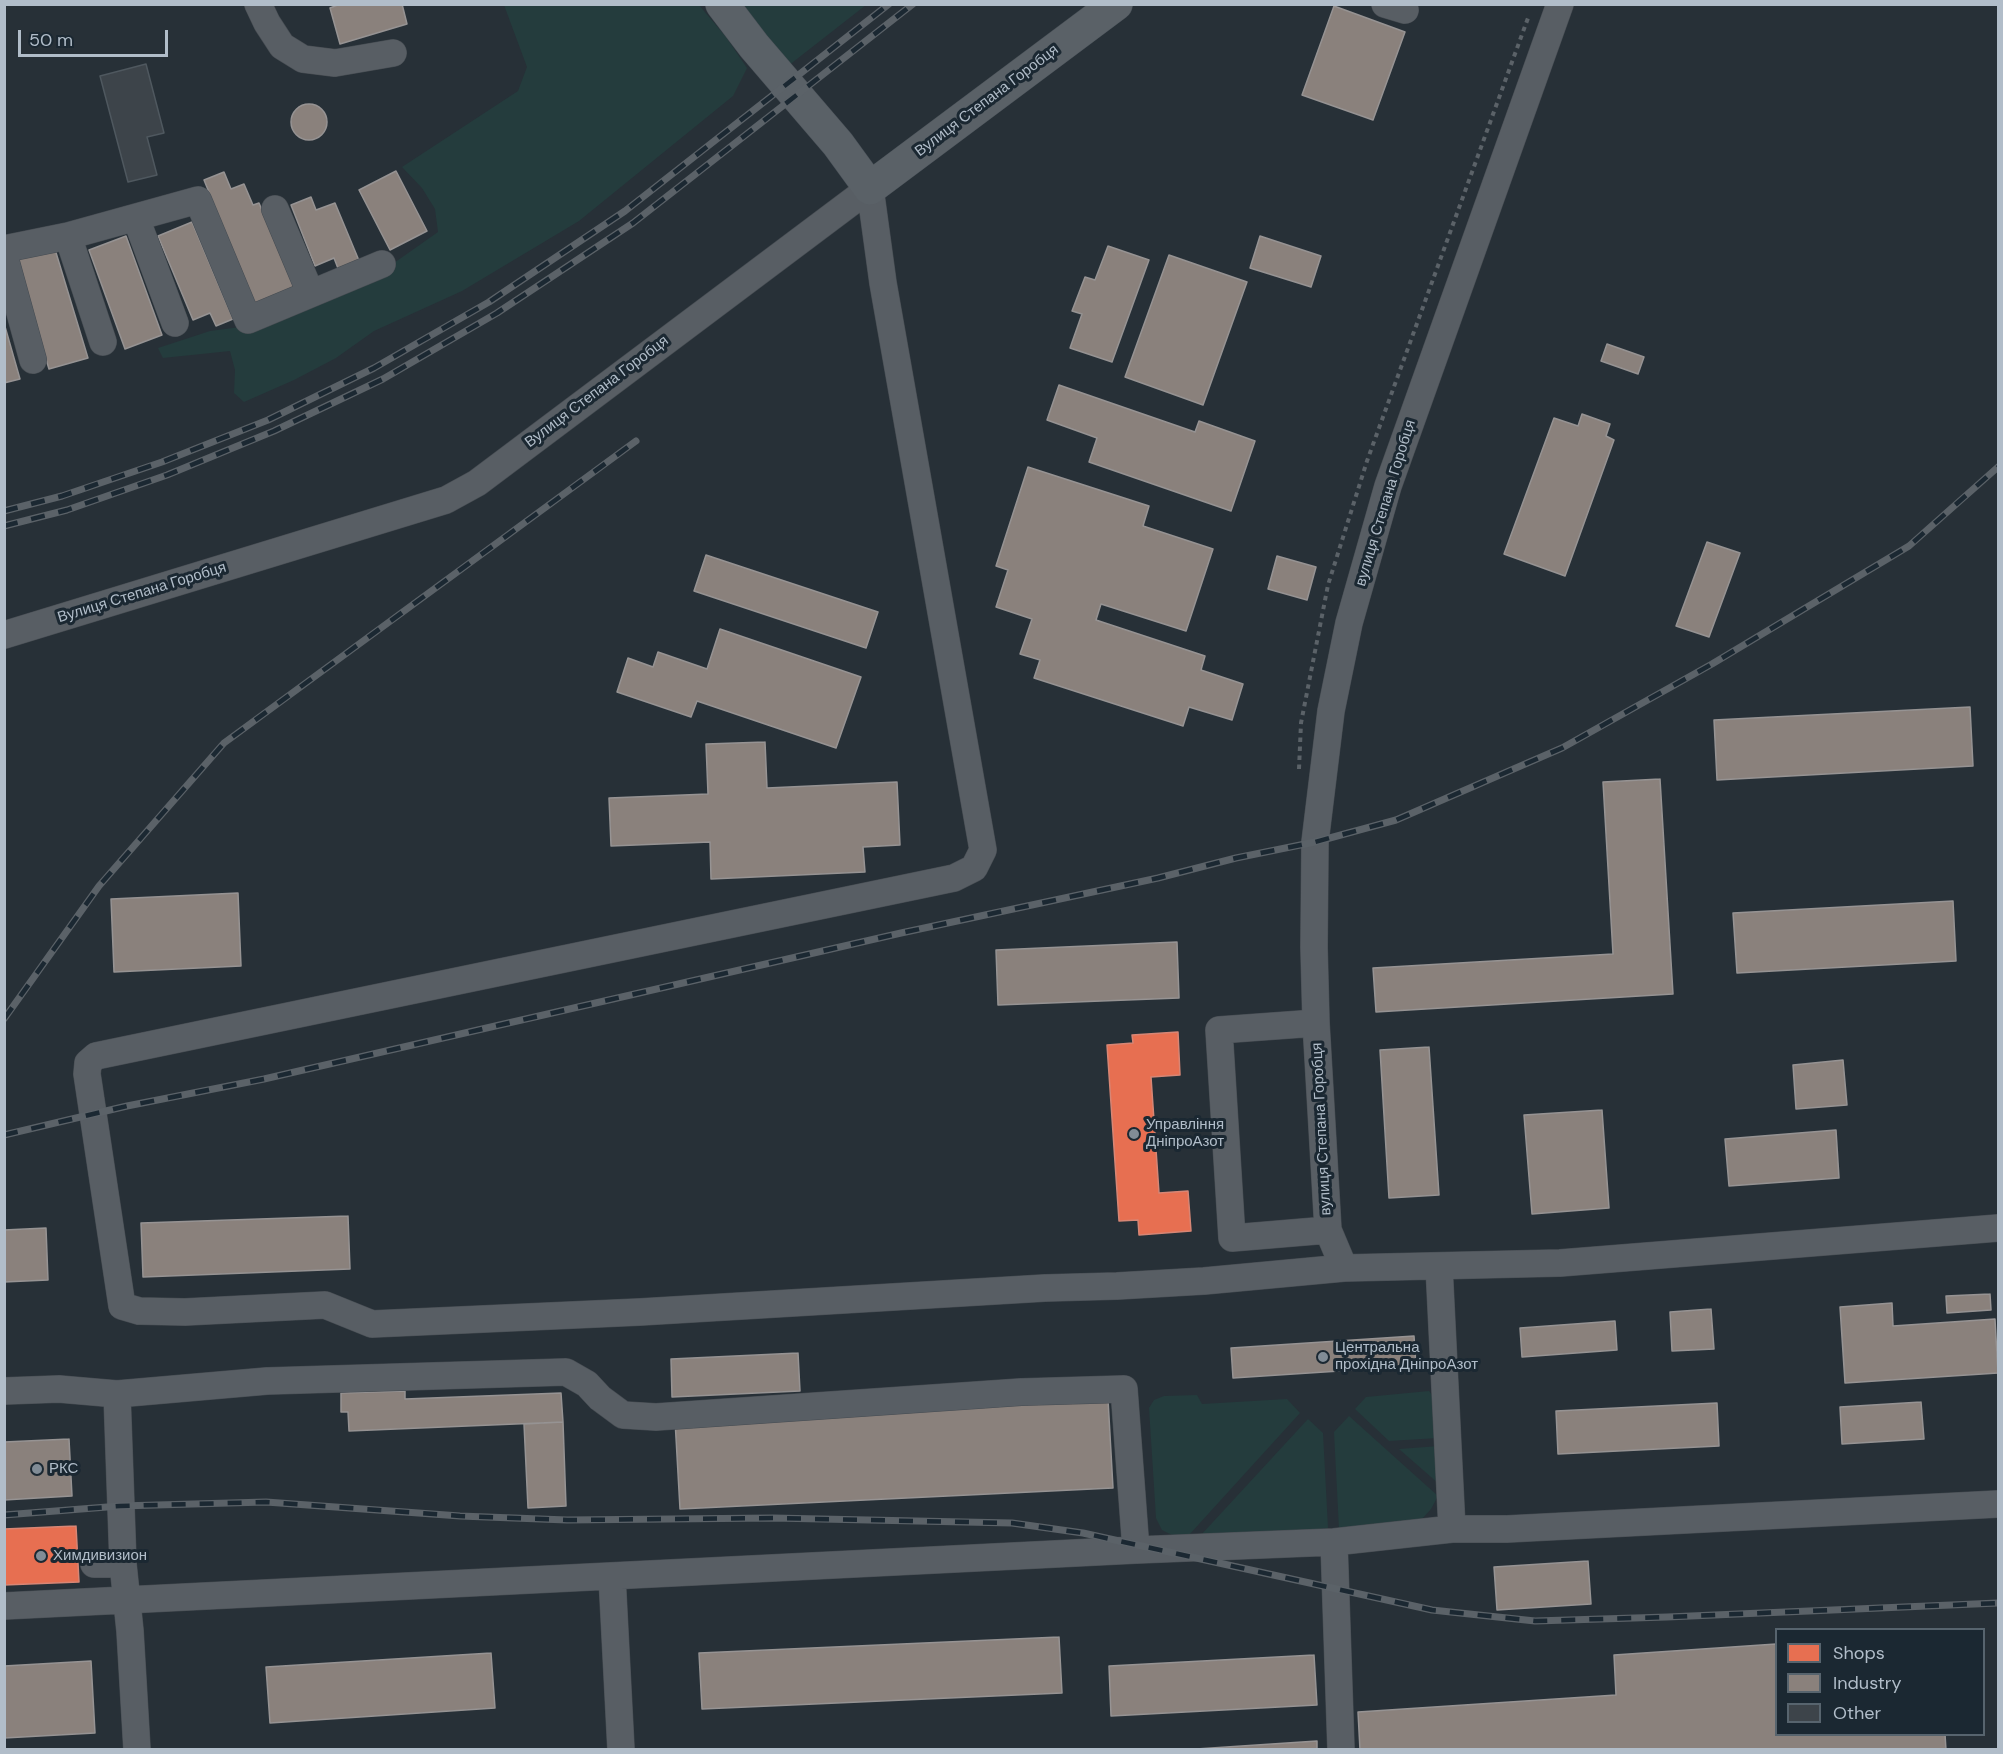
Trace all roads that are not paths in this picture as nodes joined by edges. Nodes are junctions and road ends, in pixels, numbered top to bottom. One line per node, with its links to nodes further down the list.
1 (258, 4): 5 (street)
2 (722, 4): 6 (main road)
3 (1116, 4): 6 (main road, Вулиця Степана Горобця)
4 (1560, 4): 18 (street, вулиця Степана Горобця)
5 (393, 53)
6 (870, 188): 17 (street, Вулиця Степана Горобця); 22 (street)
7 (275, 209): 13 (street)
8 (136, 218): 9 (street); 13 (street); 14 (street)
9 (68, 236): 10 (street); 15 (street)
10 (4, 249)
11 (4, 255): 16 (street)
12 (382, 264): 13 (street)
13 (310, 292)
14 (175, 322)
15 (103, 342)
16 (33, 360)
17 (4, 636)
18 (1316, 1023): 20 (street, вулиця Степана Горобця); 20 (street, вулиця Степана Горобця)
19 (1998, 1228): 21 (street)
20 (1328, 1230): 22 (street)
21 (1439, 1266): 22 (street); 26 (street)
22 (1344, 1268)
23 (4, 1391): 24 (street)
24 (117, 1394): 28 (street); 30 (street)
25 (1998, 1504): 26 (street)
26 (1452, 1529): 27 (street)
27 (1334, 1542): 28 (street); 36 (street)
28 (1136, 1550): 31 (street)
29 (94, 1564): 30 (street)
30 (123, 1564): 32 (street)
31 (612, 1576): 32 (street); 35 (street)
32 (126, 1600): 33 (street); 34 (street)
33 (4, 1606)
34 (137, 1749)
35 (621, 1749)
36 (1341, 1749)

